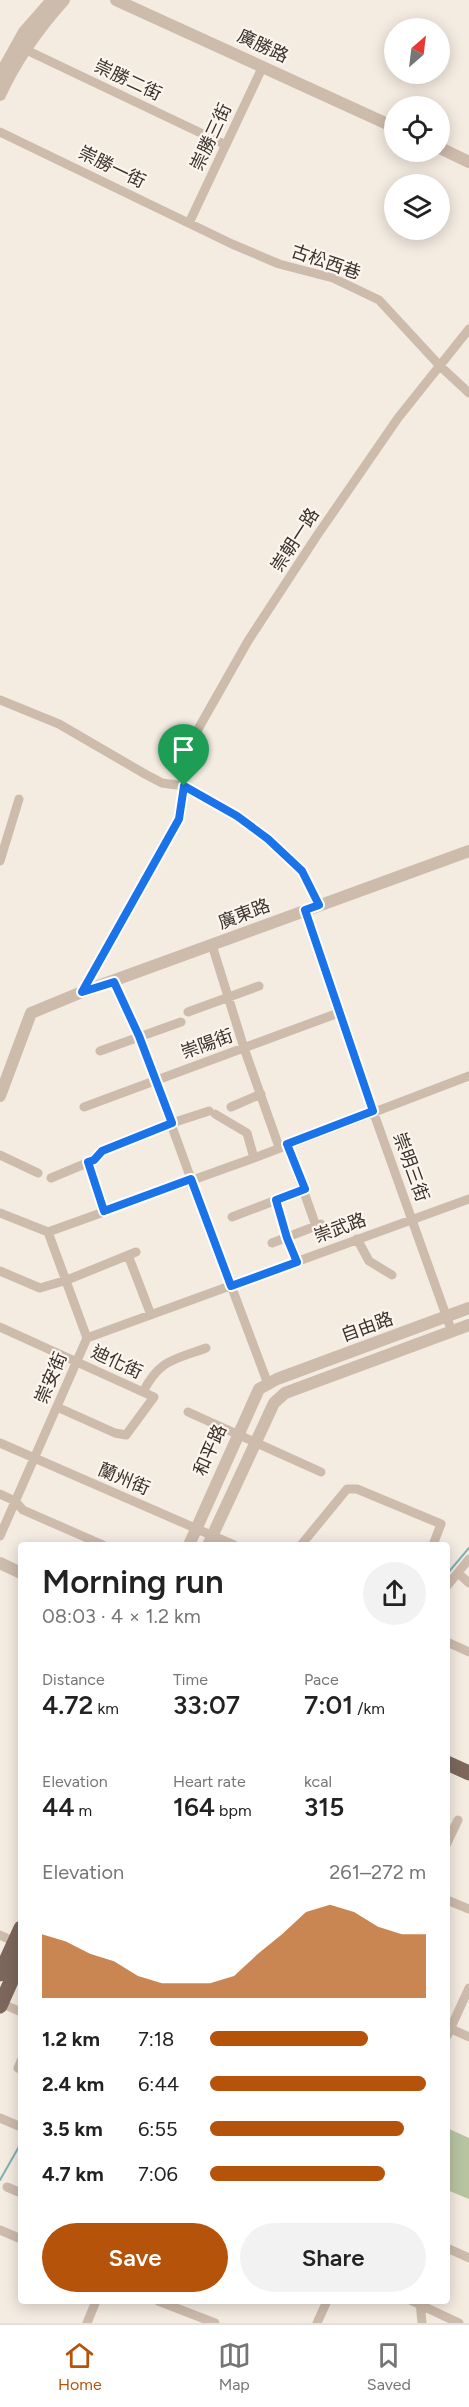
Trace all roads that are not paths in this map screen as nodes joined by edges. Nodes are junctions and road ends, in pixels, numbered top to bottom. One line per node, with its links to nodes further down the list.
1 (52, 0): 4 (street)
2 (64, 0): 4 (street)
3 (116, 0): 5 (street, 廣勝路)
4 (20, 48): 6 (street); 7 (street); 10 (street, 崇勝二街)
5 (263, 66): 8 (street, 廣勝路); 10 (street, 崇勝三街)
6 (0, 75)
7 (0, 95)
8 (384, 123)
9 (0, 132): 13 (street, 崇勝一街)
10 (226, 145): 13 (street, 崇勝三街)
11 (450, 153): 12 (street)
12 (469, 162)
13 (189, 223): 14 (street, 崇勝一街)
14 (210, 233): 16 (street, 古松西巷)
15 (469, 329): 16 (street, 崇朝一路)
16 (440, 366): 17 (street, 古松西巷); 19 (street, 崇朝一路)
17 (468, 393)
18 (0, 700): 19 (street)
19 (184, 786): 23 (street); 28 (street, 崇朝一路)
20 (19, 799): 22 (street)
21 (469, 851): 23 (street, 廣東路)
22 (0, 861)
23 (319, 905): 24 (street, 廣東路)
24 (305, 910): 25 (street, 廣東路); 31 (street, 崇明三街)
25 (212, 945): 26 (street, 廣東路); 29 (street)
26 (114, 982): 28 (street, 廣東路); 33 (street)
27 (259, 986): 29 (street)
28 (82, 992): 39 (street, 廣東路)
29 (228, 998): 30 (street); 34 (street)
30 (188, 1012)
31 (341, 1012): 34 (street, 崇陽街); 42 (street, 崇明三街)
32 (181, 1022): 33 (street)
33 (139, 1036): 35 (street); 37 (street)
34 (244, 1048): 37 (street, 崇陽街); 38 (street)
35 (100, 1051)
36 (469, 1076): 42 (street)
37 (155, 1080): 40 (street, 崇陽街); 43 (street)
38 (261, 1094): 41 (street); 44 (street)
39 (0, 1096)
40 (84, 1107)
41 (231, 1107)
42 (373, 1111): 44 (street); 57 (street, 崇明三街)
43 (172, 1123): 46 (street); 47 (street); 50 (street)
44 (283, 1146): 46 (street); 51 (street)
45 (0, 1155): 48 (street)
46 (254, 1158): 50 (street)
47 (88, 1162): 49 (street); 54 (street)
48 (38, 1173)
49 (51, 1178)
50 (191, 1179): 54 (street); 66 (street)
51 (305, 1189): 53 (street); 59 (street)
52 (469, 1198): 57 (street, 崇武路)
53 (276, 1200): 56 (street); 59 (street)
54 (104, 1211): 58 (street)
55 (0, 1213): 58 (street)
56 (232, 1217)
57 (413, 1219): 60 (street, 崇武路); 69 (street, 崇明三街)
58 (48, 1232): 65 (street, 崇安街)
59 (287, 1238): 61 (street); 62 (street)
60 (357, 1239): 62 (street, 崇武路); 64 (street)
61 (272, 1243)
62 (297, 1262): 66 (street, 崇武路)
63 (0, 1271): 65 (street)
64 (392, 1275)
65 (67, 1280): 68 (street); 73 (street, 崇安街)
66 (231, 1286): 68 (street, 崇武路); 76 (street)
67 (469, 1308): 69 (street, 自由路)
68 (151, 1316): 73 (street, 崇武路)
69 (446, 1317): 72 (street, 崇明三街); 76 (street, 自由路)
70 (469, 1325): 72 (street, 自由路)
71 (0, 1327): 75 (street, 迪化街)
72 (452, 1332): 78 (street, 自由路)
73 (87, 1338): 75 (street, 崇安街)
74 (206, 1348): 77 (street)
75 (77, 1361): 77 (street, 迪化街); 79 (street, 崇安街)
76 (273, 1382): 81 (street, 和平路)
77 (143, 1392): 79 (street, 迪化街)
78 (285, 1393): 82 (street, 和平路)
79 (57, 1407): 84 (street, 崇安街)
80 (188, 1412): 81 (street)
81 (238, 1435): 82 (street); 88 (street, 和平路)
82 (255, 1442): 85 (street); 90 (street, 和平路)
83 (0, 1443): 84 (street, 蘭州街)
84 (34, 1459): 87 (street, 崇安街); 88 (street, 蘭州街)
85 (321, 1472)
86 (0, 1494): 87 (street)
87 (15, 1501): 89 (street, 崇安街); 91 (street)
88 (196, 1528): 90 (street, 蘭州街); 92 (street, 和平路)
89 (0, 1536)
90 (211, 1540)
91 (96, 1542)
92 (190, 1542)
93 (304, 1542): 94 (street)
94 (434, 1542)
95 (469, 1559): 98 (street)
96 (0, 1563): 97 (street)
97 (18, 1572)
98 (458, 1573): 99 (street); 100 (street)
99 (450, 1582)
100 (469, 1583)
101 (450, 1643): 102 (street)
102 (469, 1652)
103 (450, 1764): 104 (main road)
104 (469, 1773)
105 (458, 1820): 106 (street)
106 (450, 1837)
107 (450, 1901): 108 (street)
108 (469, 1909)
109 (0, 1935): 110 (street)
110 (18, 1936)
111 (18, 1938): 113 (main road)
112 (18, 1966): 115 (main road)
113 (0, 1974)
114 (469, 1988): 117 (street)
115 (1, 2005): 116 (street)
116 (18, 2011)
117 (450, 2027)
118 (450, 2032): 119 (street)
119 (469, 2037)
120 (0, 2118): 121 (street)
121 (18, 2126)
122 (7, 2187): 123 (street)
123 (18, 2192)
124 (0, 2230): 125 (street)
125 (18, 2238)
126 (450, 2249): 127 (street)
127 (469, 2258)
128 (95, 2304): 133 (street)
129 (165, 2304): 134 (street)
130 (326, 2304): 135 (street)
131 (417, 2304): 136 (street)
132 (421, 2304): 137 (street)
133 (87, 2323)
134 (215, 2323)
135 (316, 2323)
136 (422, 2323)
137 (459, 2323)

